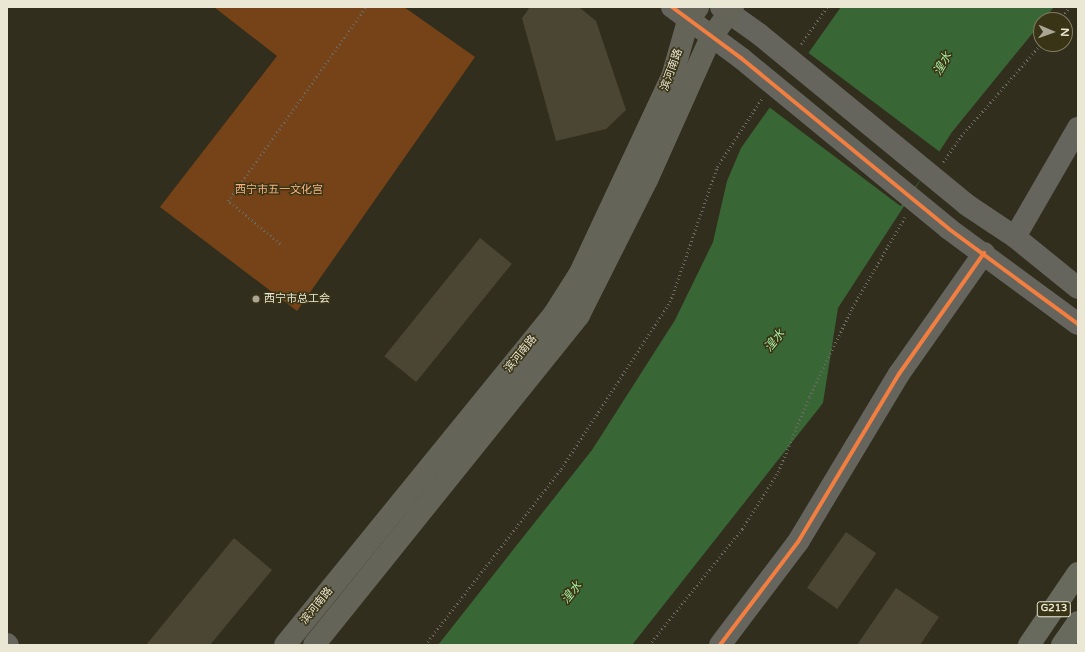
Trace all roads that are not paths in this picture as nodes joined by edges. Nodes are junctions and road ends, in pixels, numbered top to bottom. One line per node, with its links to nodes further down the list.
1 (672, 7): 3 (street)
2 (728, 8): 4 (main road); 6 (street, bridge)
3 (693, 14): 4 (street); 12 (main road, 滨河南路)
4 (710, 39): 7 (street, bridge); 13 (main road)
5 (1078, 128): 6 (street)
6 (1015, 237): 8 (street)
7 (984, 253): 9 (street); 14 (street)
8 (1078, 288)
9 (1078, 324)
10 (1078, 574): 15 (highway, G213)
11 (1078, 622): 16 (highway, G213)
12 (285, 645)
13 (314, 645)
14 (720, 645)
15 (1030, 645)
16 (1062, 645)

